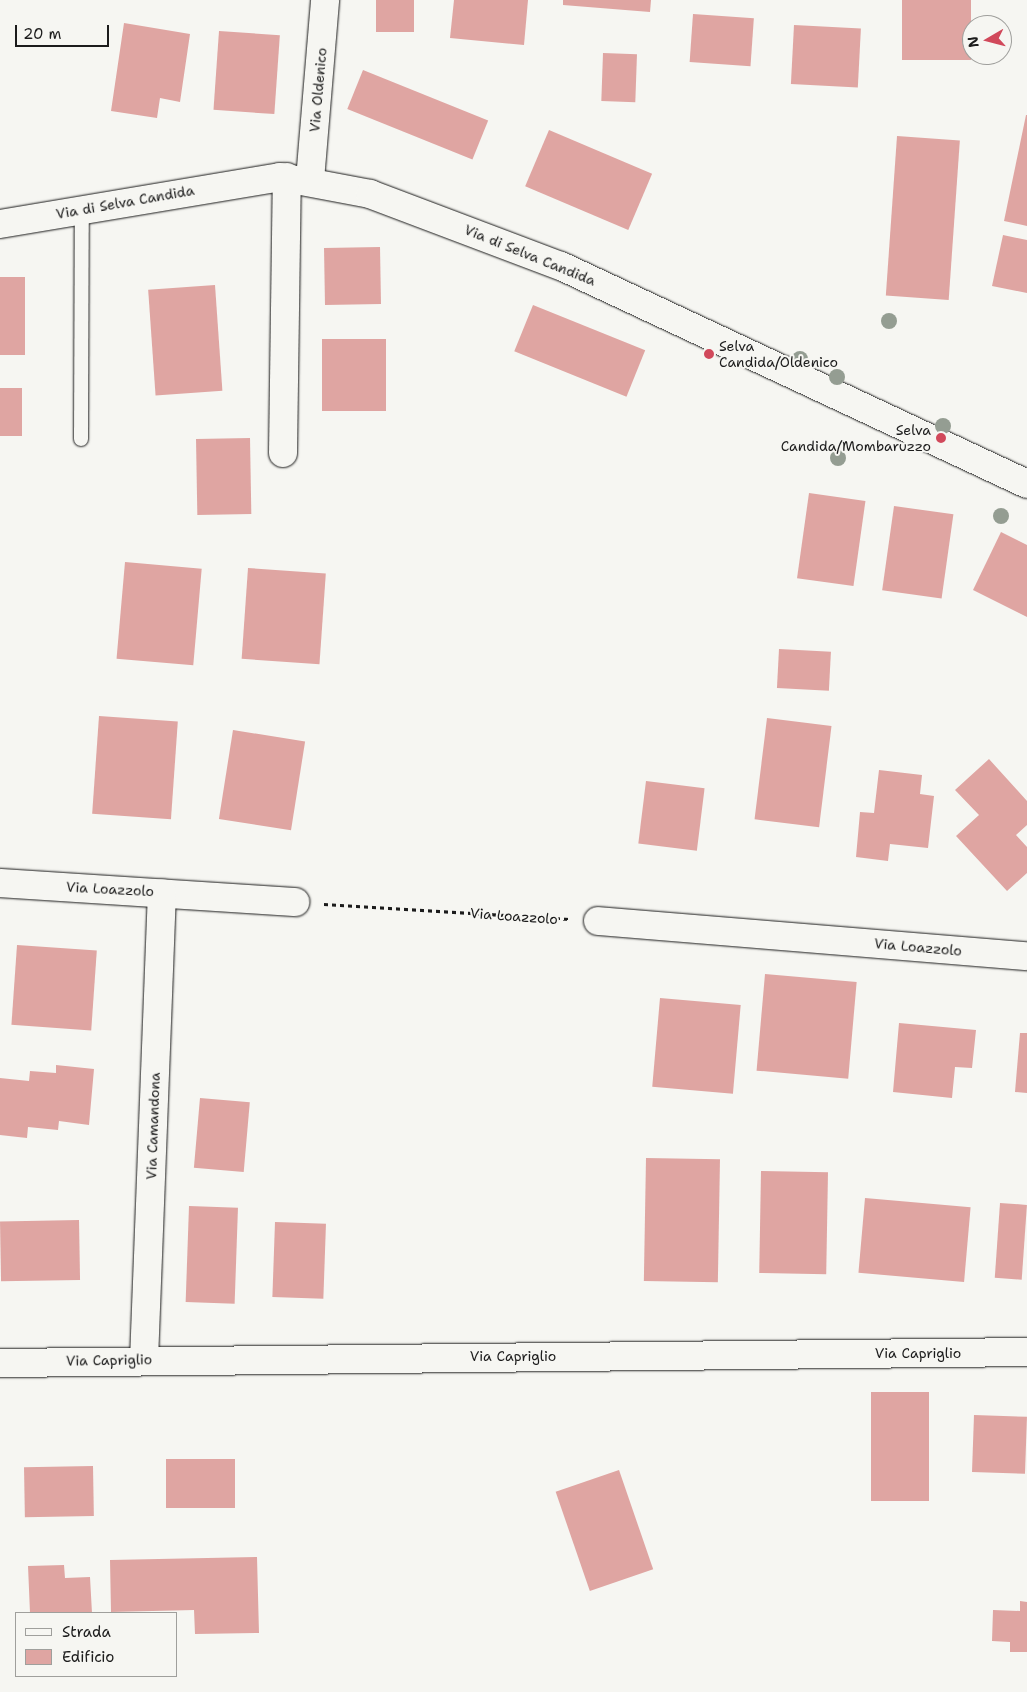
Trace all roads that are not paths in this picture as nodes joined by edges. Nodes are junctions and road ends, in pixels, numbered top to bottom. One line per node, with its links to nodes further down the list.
1 (325, 0): 2 (street, Via Oldenico)
2 (299, 179): 3 (street, Via di Selva Candida); 6 (street, Via Oldenico); 7 (street, Via di Selva Candida)
3 (82, 209): 4 (street, Via di Selva Candida); 5 (lane)
4 (0, 224)
5 (81, 439)
6 (283, 453)
7 (1027, 484)
8 (0, 883): 9 (street, Via Loazzolo)
9 (162, 893): 10 (street, Via Loazzolo); 14 (street, Via Camandona)
10 (295, 902)
11 (598, 921): 12 (street, Via Loazzolo)
12 (1027, 956)
13 (1027, 1352): 14 (street, Via Capriglio)
14 (144, 1360): 15 (street, Via Capriglio)
15 (0, 1363)

